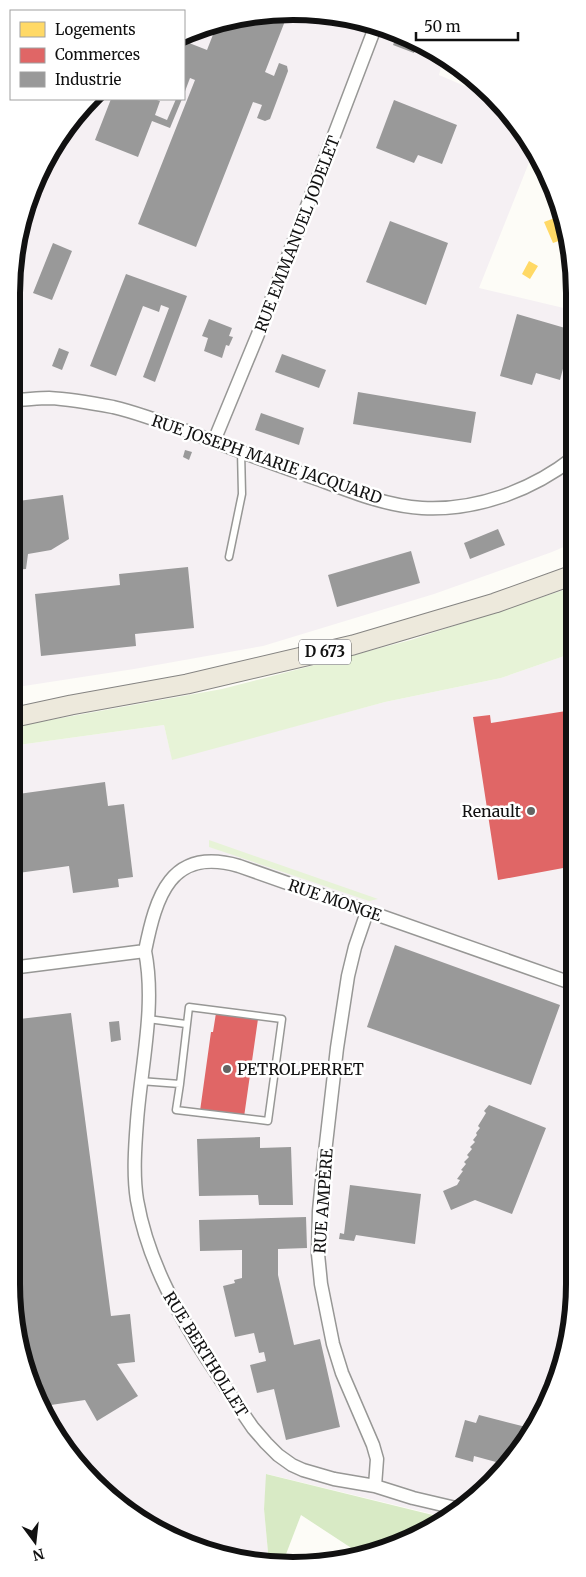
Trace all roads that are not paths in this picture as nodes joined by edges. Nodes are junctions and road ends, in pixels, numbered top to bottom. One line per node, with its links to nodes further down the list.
1 (374, 32): 3 (street, RUE EMMANUEL JODELET)
2 (20, 400): 3 (street, RUE JOSEPH MARIE JACQUARD)
3 (214, 441): 4 (street, RUE JOSEPH MARIE JACQUARD)
4 (241, 451): 5 (street, RUE JOSEPH MARIE JACQUARD); 6 (lane)
5 (566, 463)
6 (228, 557)
7 (566, 578): 8 (main road, D 673)
8 (71, 704): 9 (main road, D 673); 10 (main road, D 673)
9 (20, 708)
10 (20, 716)
11 (367, 912): 12 (street, RUE MONGE); 14 (street, RUE MONGE); 19 (street, RUE AMPÈRE)
12 (145, 951): 13 (street); 15 (street, RUE BERTHOLLET)
13 (20, 967)
14 (566, 981)
15 (147, 1018): 16 (lane); 17 (street, RUE BERTHOLLET)
16 (186, 1024): 18 (lane); 18 (lane)
17 (140, 1081): 18 (lane); 19 (street, RUE BERTHOLLET)
18 (180, 1084)
19 (375, 1486): 20 (street, RUE BERTHOLLET)
20 (451, 1507)

